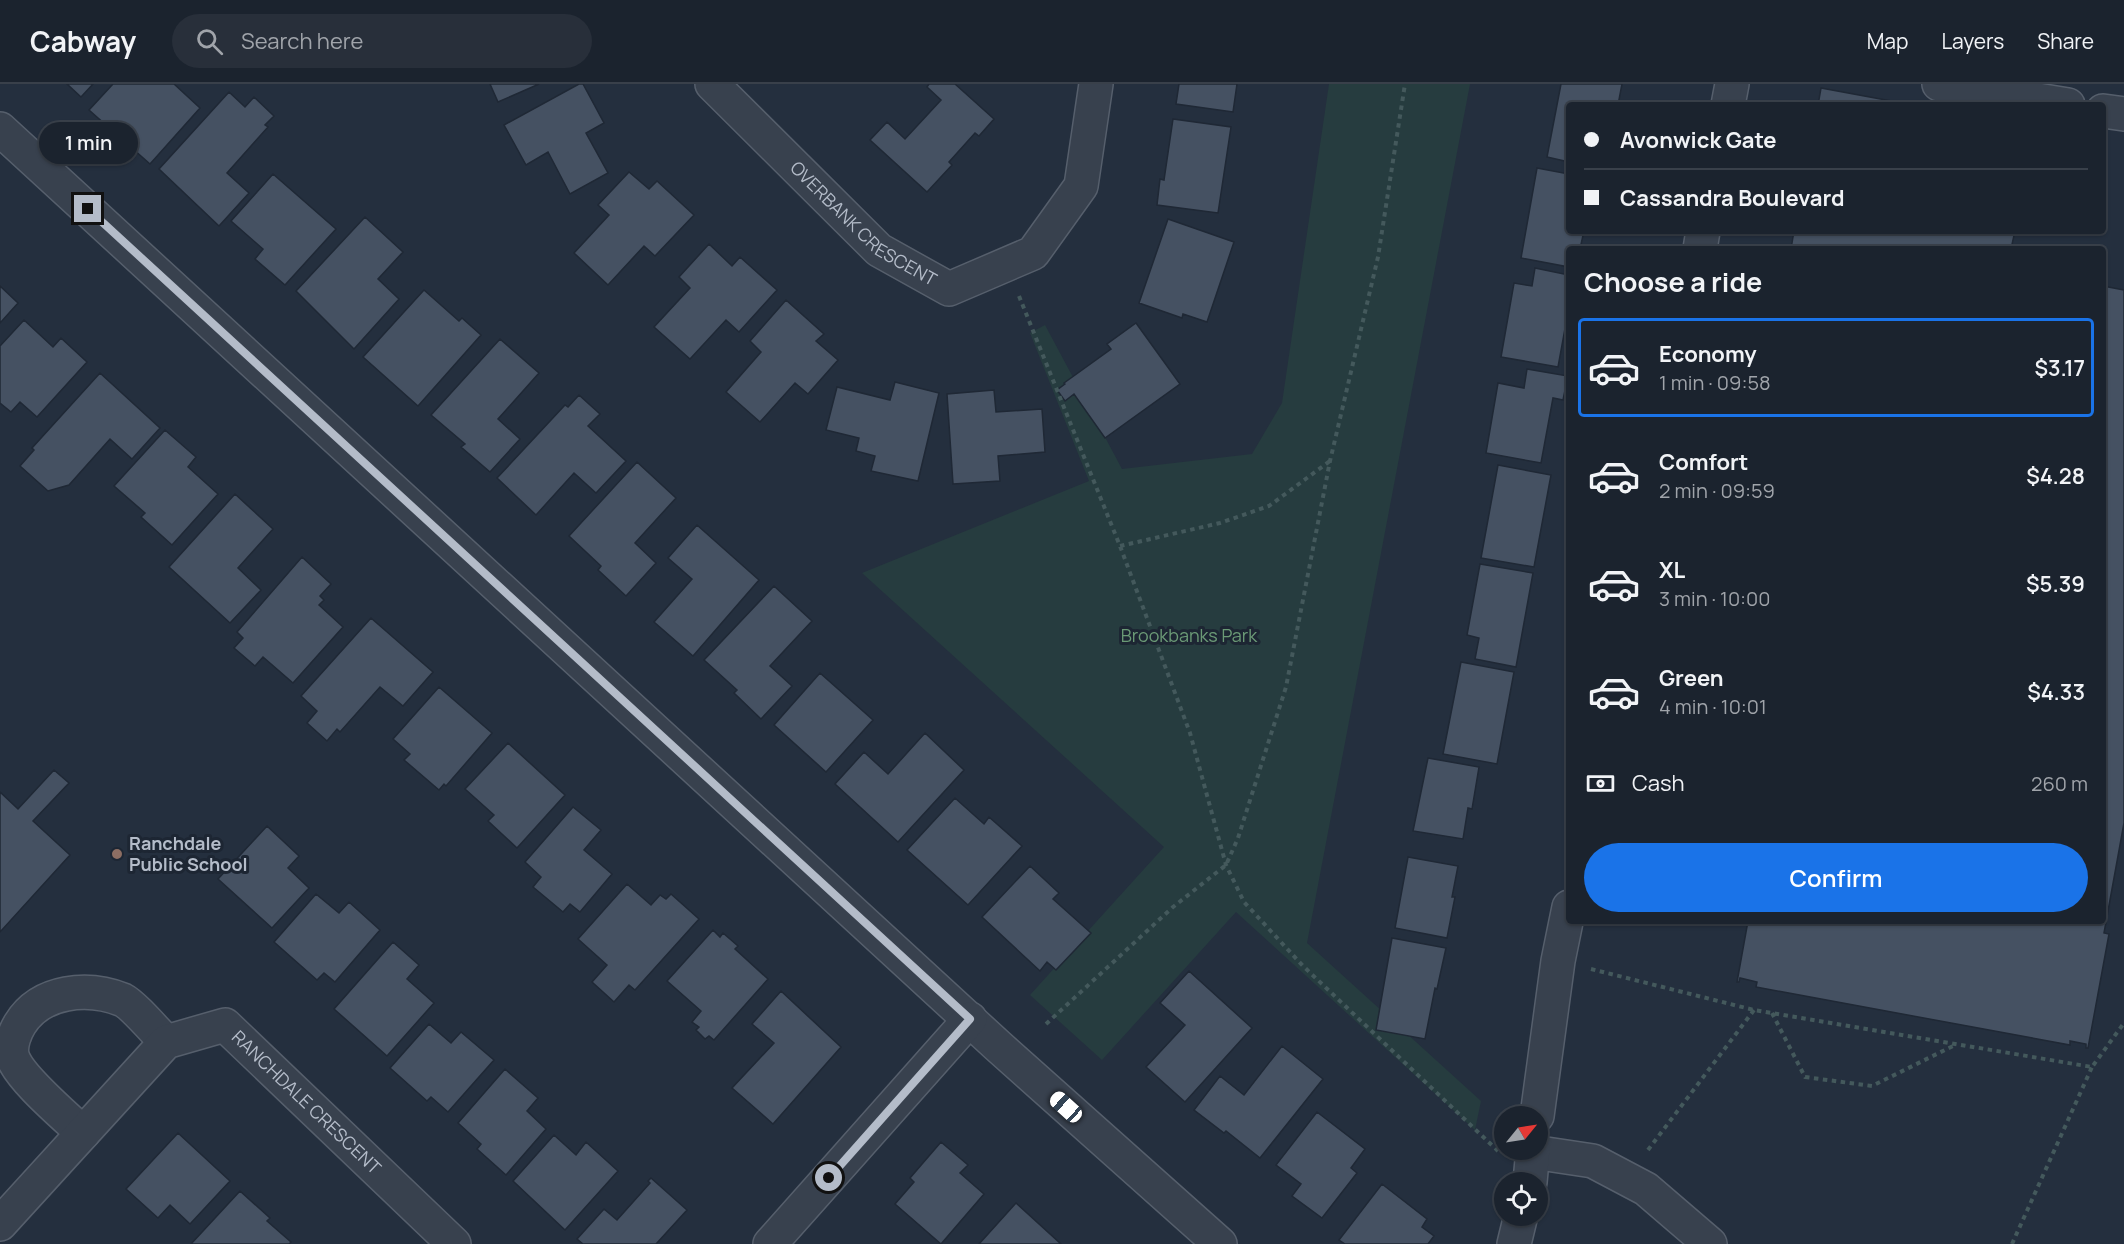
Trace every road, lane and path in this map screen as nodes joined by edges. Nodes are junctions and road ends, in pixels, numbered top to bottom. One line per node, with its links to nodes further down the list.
1 (712, 84): 11 (street, OVERBANK CRESCENT)
2 (1096, 84): 11 (street, OVERBANK CRESCENT)
3 (1405, 84): 12 (path)
4 (1732, 84): 6 (street)
5 (1939, 84): 7 (street)
6 (1729, 102)
7 (2050, 102)
8 (2106, 111): 9 (street)
9 (2124, 114)
10 (0, 129): 19 (street)
11 (1006, 265): 13 (path)
12 (1329, 461): 13 (path); 14 (path)
13 (1120, 546): 14 (path)
14 (1226, 866): 21 (path); 27 (path)
15 (1566, 922): 16 (street)
16 (1558, 961): 17 (path); 25 (street)
17 (1754, 1010): 18 (path); 28 (path)
18 (1772, 1013): 23 (path); 23 (path)
19 (970, 1019): 31 (street); 33 (street)
20 (2124, 1023): 24 (path)
21 (1046, 1024)
22 (166, 1042): 26 (street); 26 (street); 32 (street, RANCHDALE CRESCENT)
23 (1956, 1044): 24 (path)
24 (2092, 1067): 36 (path)
25 (1538, 1106)
26 (83, 1133): 29 (street)
27 (1532, 1166): 28 (street)
28 (1626, 1179): 35 (street)
29 (0, 1224)
30 (1518, 1226): 34 (street)
31 (784, 1239)
32 (454, 1244)
33 (1220, 1244)
34 (1514, 1244)
35 (1710, 1244)
36 (2012, 1244)

